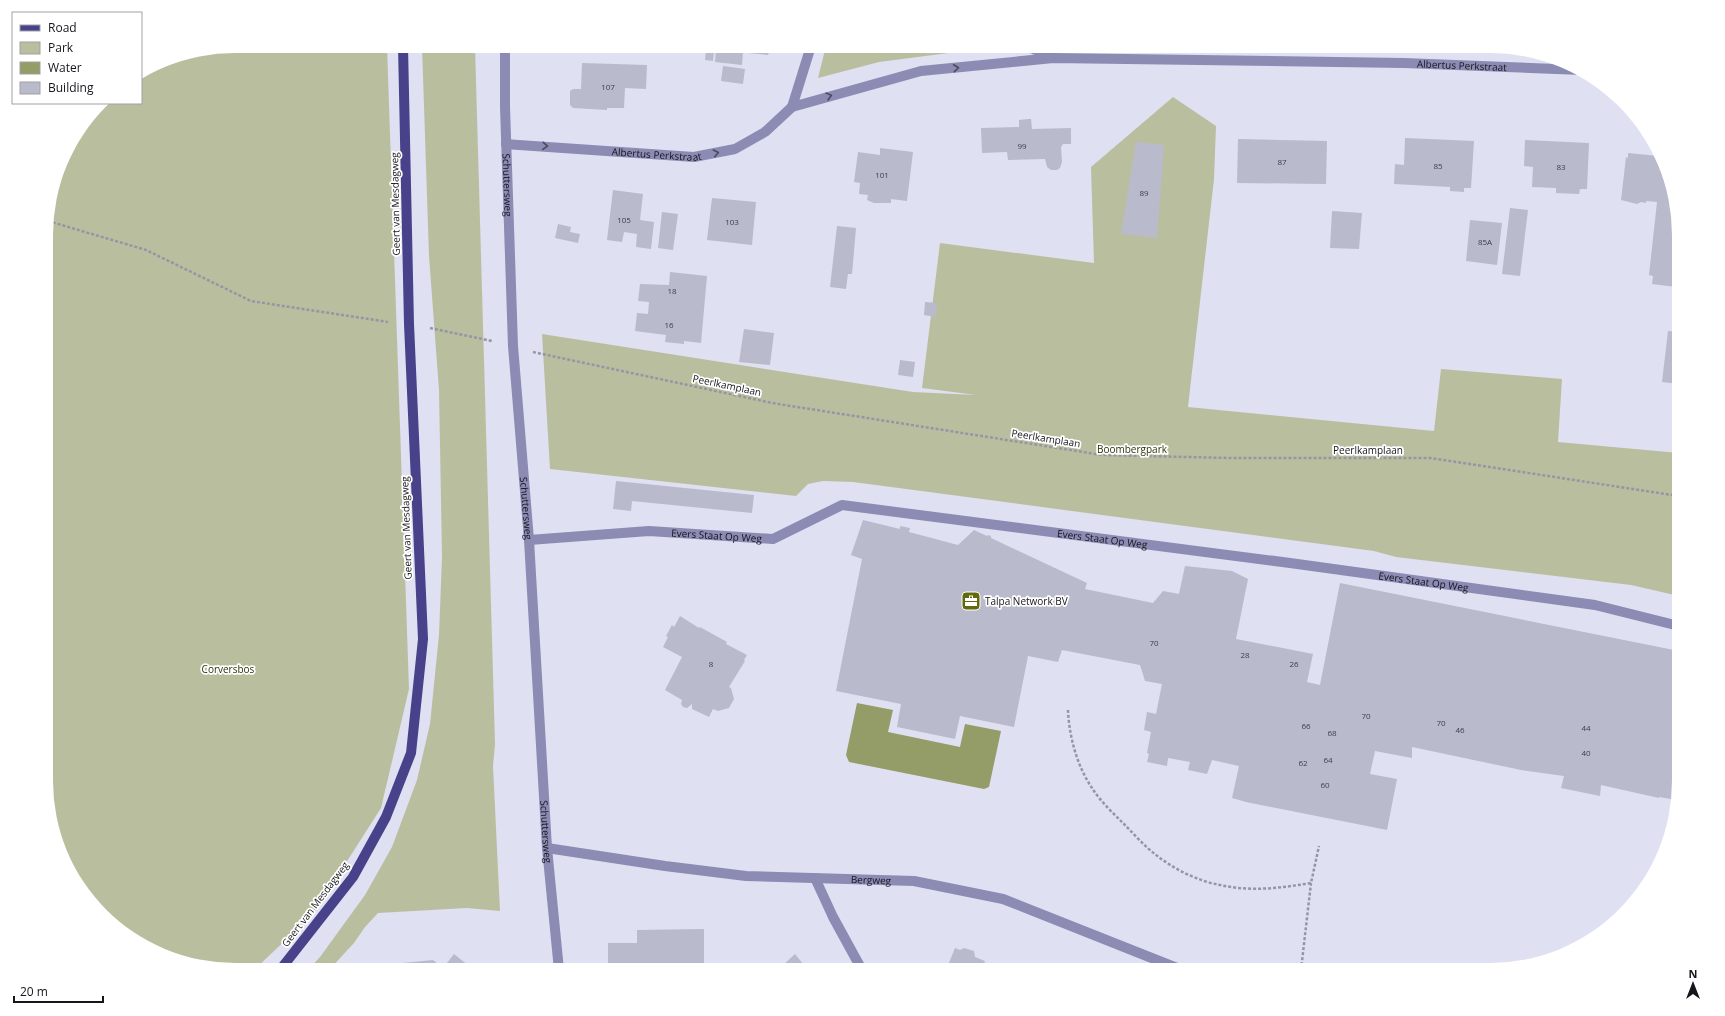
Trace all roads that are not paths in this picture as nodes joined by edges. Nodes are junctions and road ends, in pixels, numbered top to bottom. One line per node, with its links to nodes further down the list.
1 (403, 53): 13 (main road, Geert van Mesdagweg)
2 (505, 53): 8 (street, Schuttersweg)
3 (809, 53): 7 (street, Albertus Perkstraat)
4 (1042, 53): 5 (street, Albertus Perkstraat)
5 (1053, 58): 6 (street, Albertus Perkstraat); 7 (street, Albertus Perkstraat, one-way to 5)
6 (1565, 69)
7 (792, 107): 8 (street, Albertus Perkstraat, one-way to 7)
8 (506, 144): 9 (street, Schuttersweg)
9 (529, 540): 10 (street, Evers Staat Op Weg); 11 (street, Schuttersweg)
10 (1672, 624)
11 (547, 848): 12 (street, Bergweg); 14 (street, Schuttersweg)
12 (815, 878): 15 (street); 16 (street, Bergweg)
13 (285, 963)
14 (558, 963)
15 (858, 963)
16 (1165, 963)

